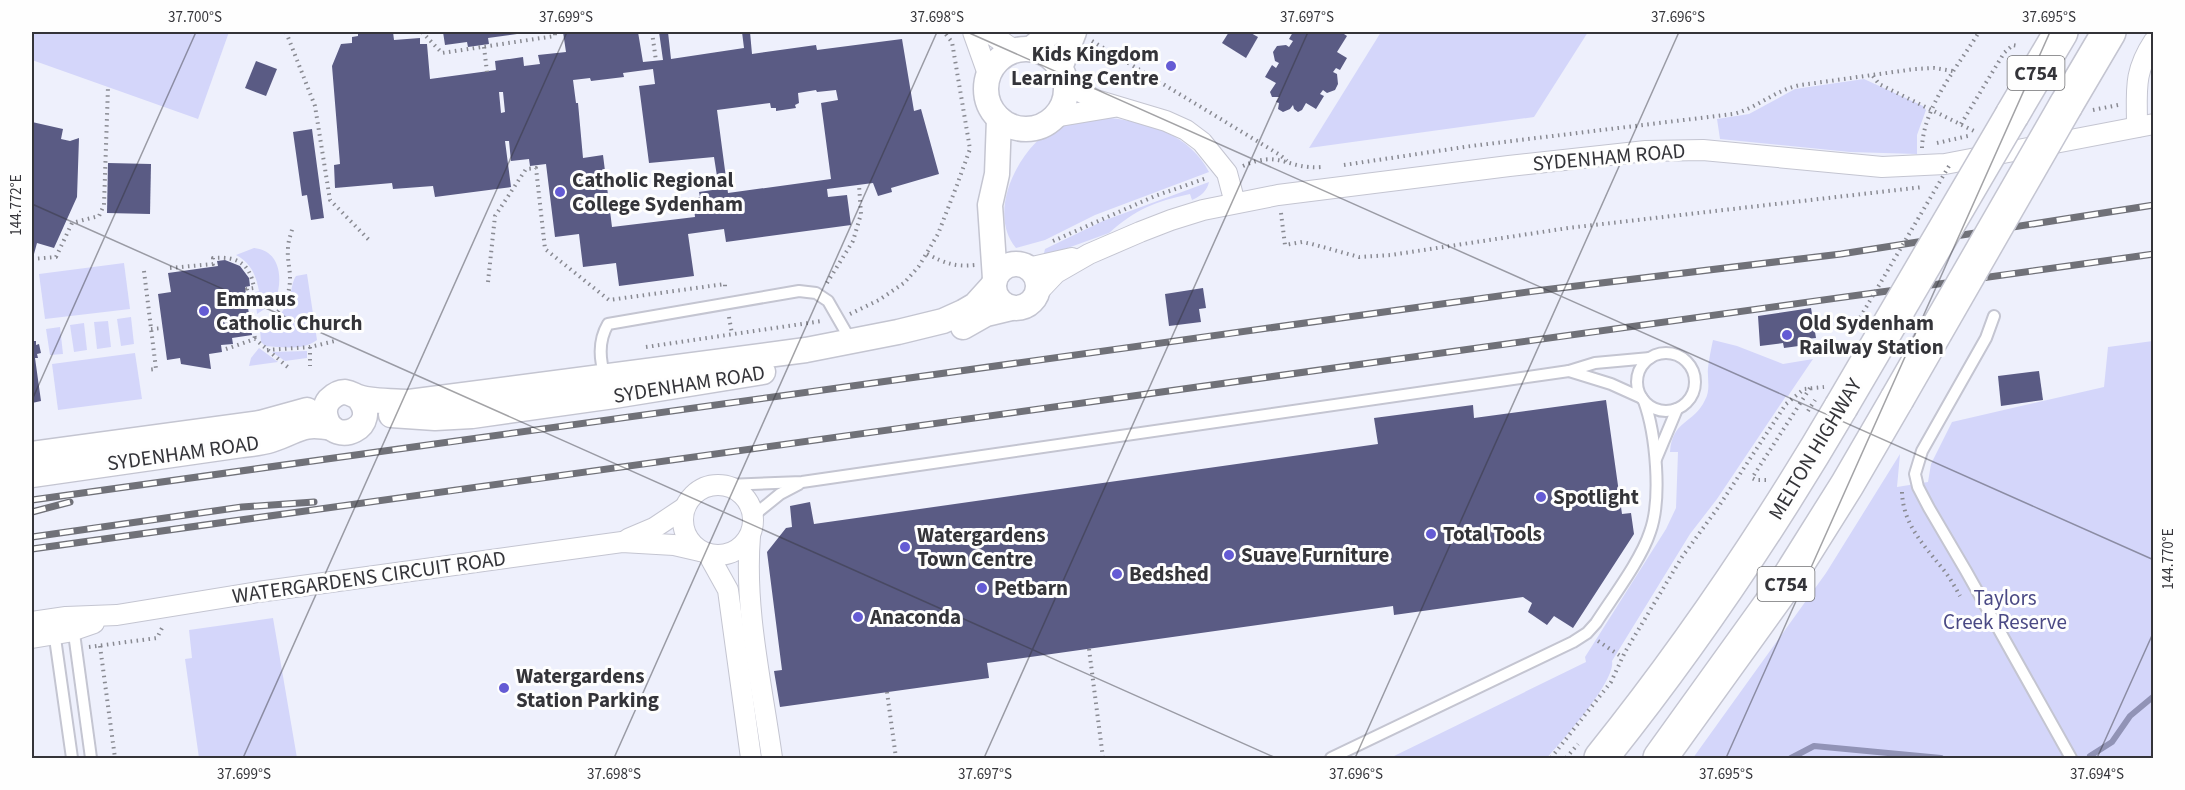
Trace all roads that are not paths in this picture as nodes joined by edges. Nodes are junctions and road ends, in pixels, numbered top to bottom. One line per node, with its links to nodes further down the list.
1 (973, 32): 10 (street)
2 (988, 32): 8 (street)
3 (1051, 32): 8 (street)
4 (2061, 32): 53 (highway, MELTON HIGHWAY / C754, bridge)
5 (2109, 32): 54 (highway, C754, bridge)
6 (1081, 35): 9 (street)
7 (2154, 41): 14 (street)
8 (1023, 49): 9 (street); 10 (street)
9 (1062, 72): 11 (street); 13 (street)
10 (988, 74): 12 (street)
11 (1114, 107): 13 (street); 16 (street)
12 (999, 119): 13 (street); 15 (street)
13 (1049, 121): 15 (street)
14 (2145, 125): 16 (street, SYDENHAM ROAD)
15 (997, 174): 17 (street)
16 (1235, 203): 18 (street, SYDENHAM ROAD)
17 (992, 224): 19 (street); 20 (street)
18 (1089, 254): 19 (street, SYDENHAM ROAD); 21 (street, SYDENHAM ROAD)
19 (1024, 266): 20 (street); 21 (street)
20 (995, 282): 22 (street); 24 (street, SYDENHAM ROAD)
21 (1037, 293): 22 (street)
22 (1011, 308): 27 (street, SYDENHAM ROAD)
23 (1994, 316): 55 (lane)
24 (851, 341): 27 (street, SYDENHAM ROAD); 27 (lane)
25 (1650, 358): 26 (lane); 30 (lane); 31 (lane)
26 (1569, 371): 30 (lane); 37 (lane)
27 (609, 387): 28 (street, SYDENHAM ROAD); 32 (street, SYDENHAM ROAD)
28 (358, 397): 29 (street); 32 (street)
29 (329, 400): 33 (street); 34 (street, SYDENHAM ROAD)
30 (1643, 400): 31 (lane); 35 (lane)
31 (1677, 409): 35 (lane)
32 (361, 424): 33 (street)
33 (332, 428): 36 (street, SYDENHAM ROAD)
34 (32, 454)
35 (1656, 460): 52 (lane)
36 (32, 475)
37 (802, 482): 38 (lane); 40 (lane)
38 (726, 485): 39 (street); 40 (street)
39 (684, 508): 42 (street, WATERGARDENS CIRCUIT ROAD); 43 (street)
40 (753, 516): 41 (street)
41 (750, 536): 43 (street); 51 (street)
42 (622, 542): 43 (street, WATERGARDENS CIRCUIT ROAD); 45 (street, WATERGARDENS CIRCUIT ROAD)
43 (704, 552): 50 (street)
44 (32, 622): 46 (street, WATERGARDENS CIRCUIT ROAD)
45 (73, 623): 46 (street, WATERGARDENS CIRCUIT ROAD); 49 (lane)
46 (53, 626): 47 (street, WATERGARDENS CIRCUIT ROAD); 48 (lane)
47 (32, 638)
48 (72, 759)
49 (91, 759)
50 (751, 759)
51 (772, 759)
52 (1331, 759)
53 (1601, 759)
54 (1660, 759)
55 (2071, 759)

